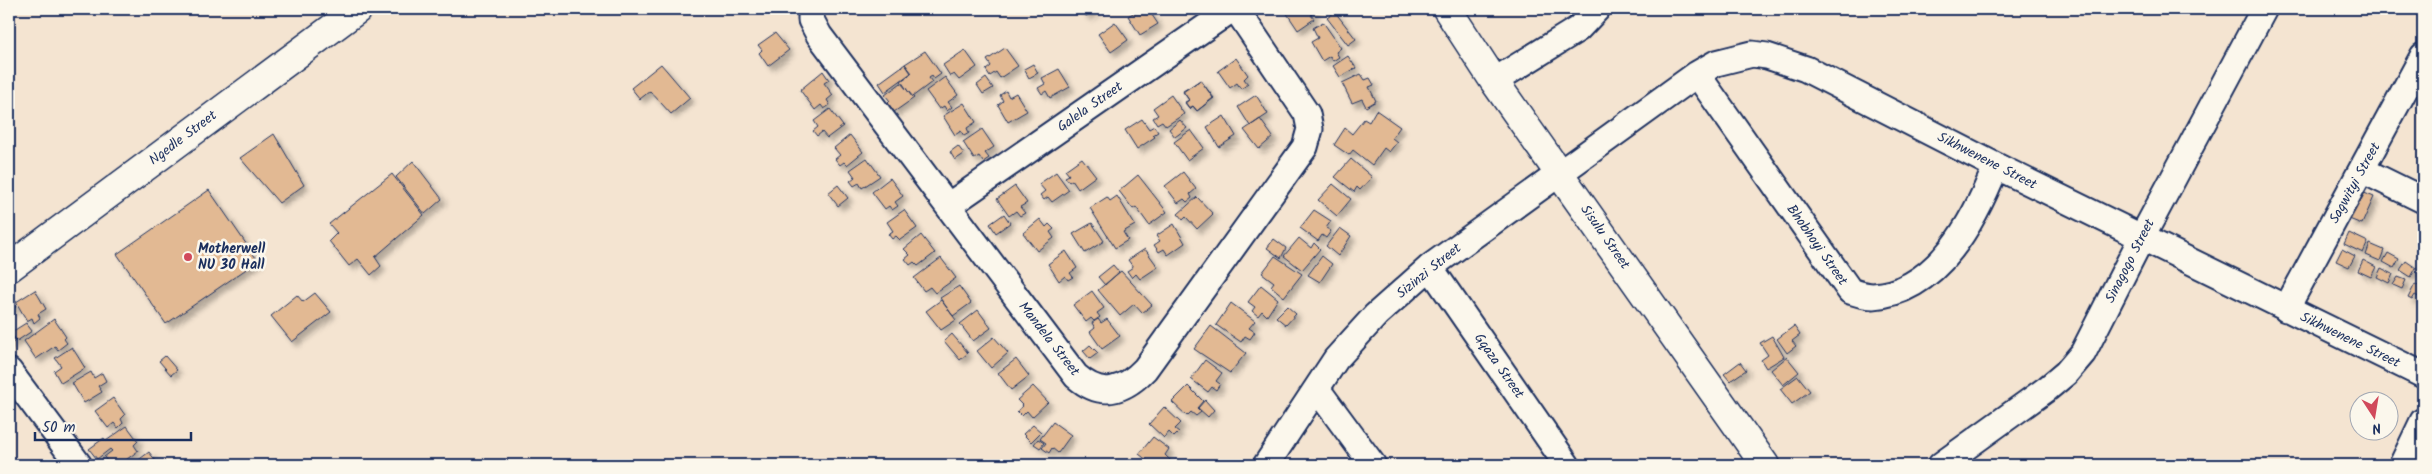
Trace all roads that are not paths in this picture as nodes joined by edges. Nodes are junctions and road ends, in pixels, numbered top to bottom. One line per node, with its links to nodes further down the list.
1 (358, 9): 17 (street, Ngedle Street)
2 (810, 9): 14 (street, Mandela Street)
3 (1234, 9): 14 (street, Galela Street); 14 (street, Mandela Street)
4 (1447, 9): 9 (street, Sisulu Street)
5 (1597, 9): 9 (street)
6 (2264, 9): 15 (street, Sinagogo Street)
7 (2423, 56): 11 (street, Sagwityi Street)
8 (1697, 74): 10 (street, Sikhwenene Street); 10 (street, Bhobhoyi Street); 12 (street, Sikhwenene Street)
9 (1494, 81): 12 (street, Sisulu Street)
10 (1996, 166): 15 (street, Sikhwenene Street)
11 (2362, 170): 13 (street); 18 (street, Sagwityi Street)
12 (1561, 174): 16 (street, Sizinzi Street); 27 (street, Sisulu Street)
13 (2423, 200)
14 (948, 206)
15 (2142, 236): 18 (street, Sikhwenene Street); 28 (street, Sinagogo Street)
16 (1430, 267): 21 (street, Sizinzi Street); 26 (street, Gqaza Street)
17 (9, 268)
18 (2286, 309): 20 (street, Sikhwenene Street)
19 (9, 371): 23 (street)
20 (2423, 376)
21 (1318, 389): 24 (street, Sizinzi Street); 25 (street)
22 (2423, 421): 29 (street)
23 (79, 465)
24 (1266, 465)
25 (1373, 465)
26 (1567, 465)
27 (1765, 465)
28 (1941, 465)
29 (2402, 465)

